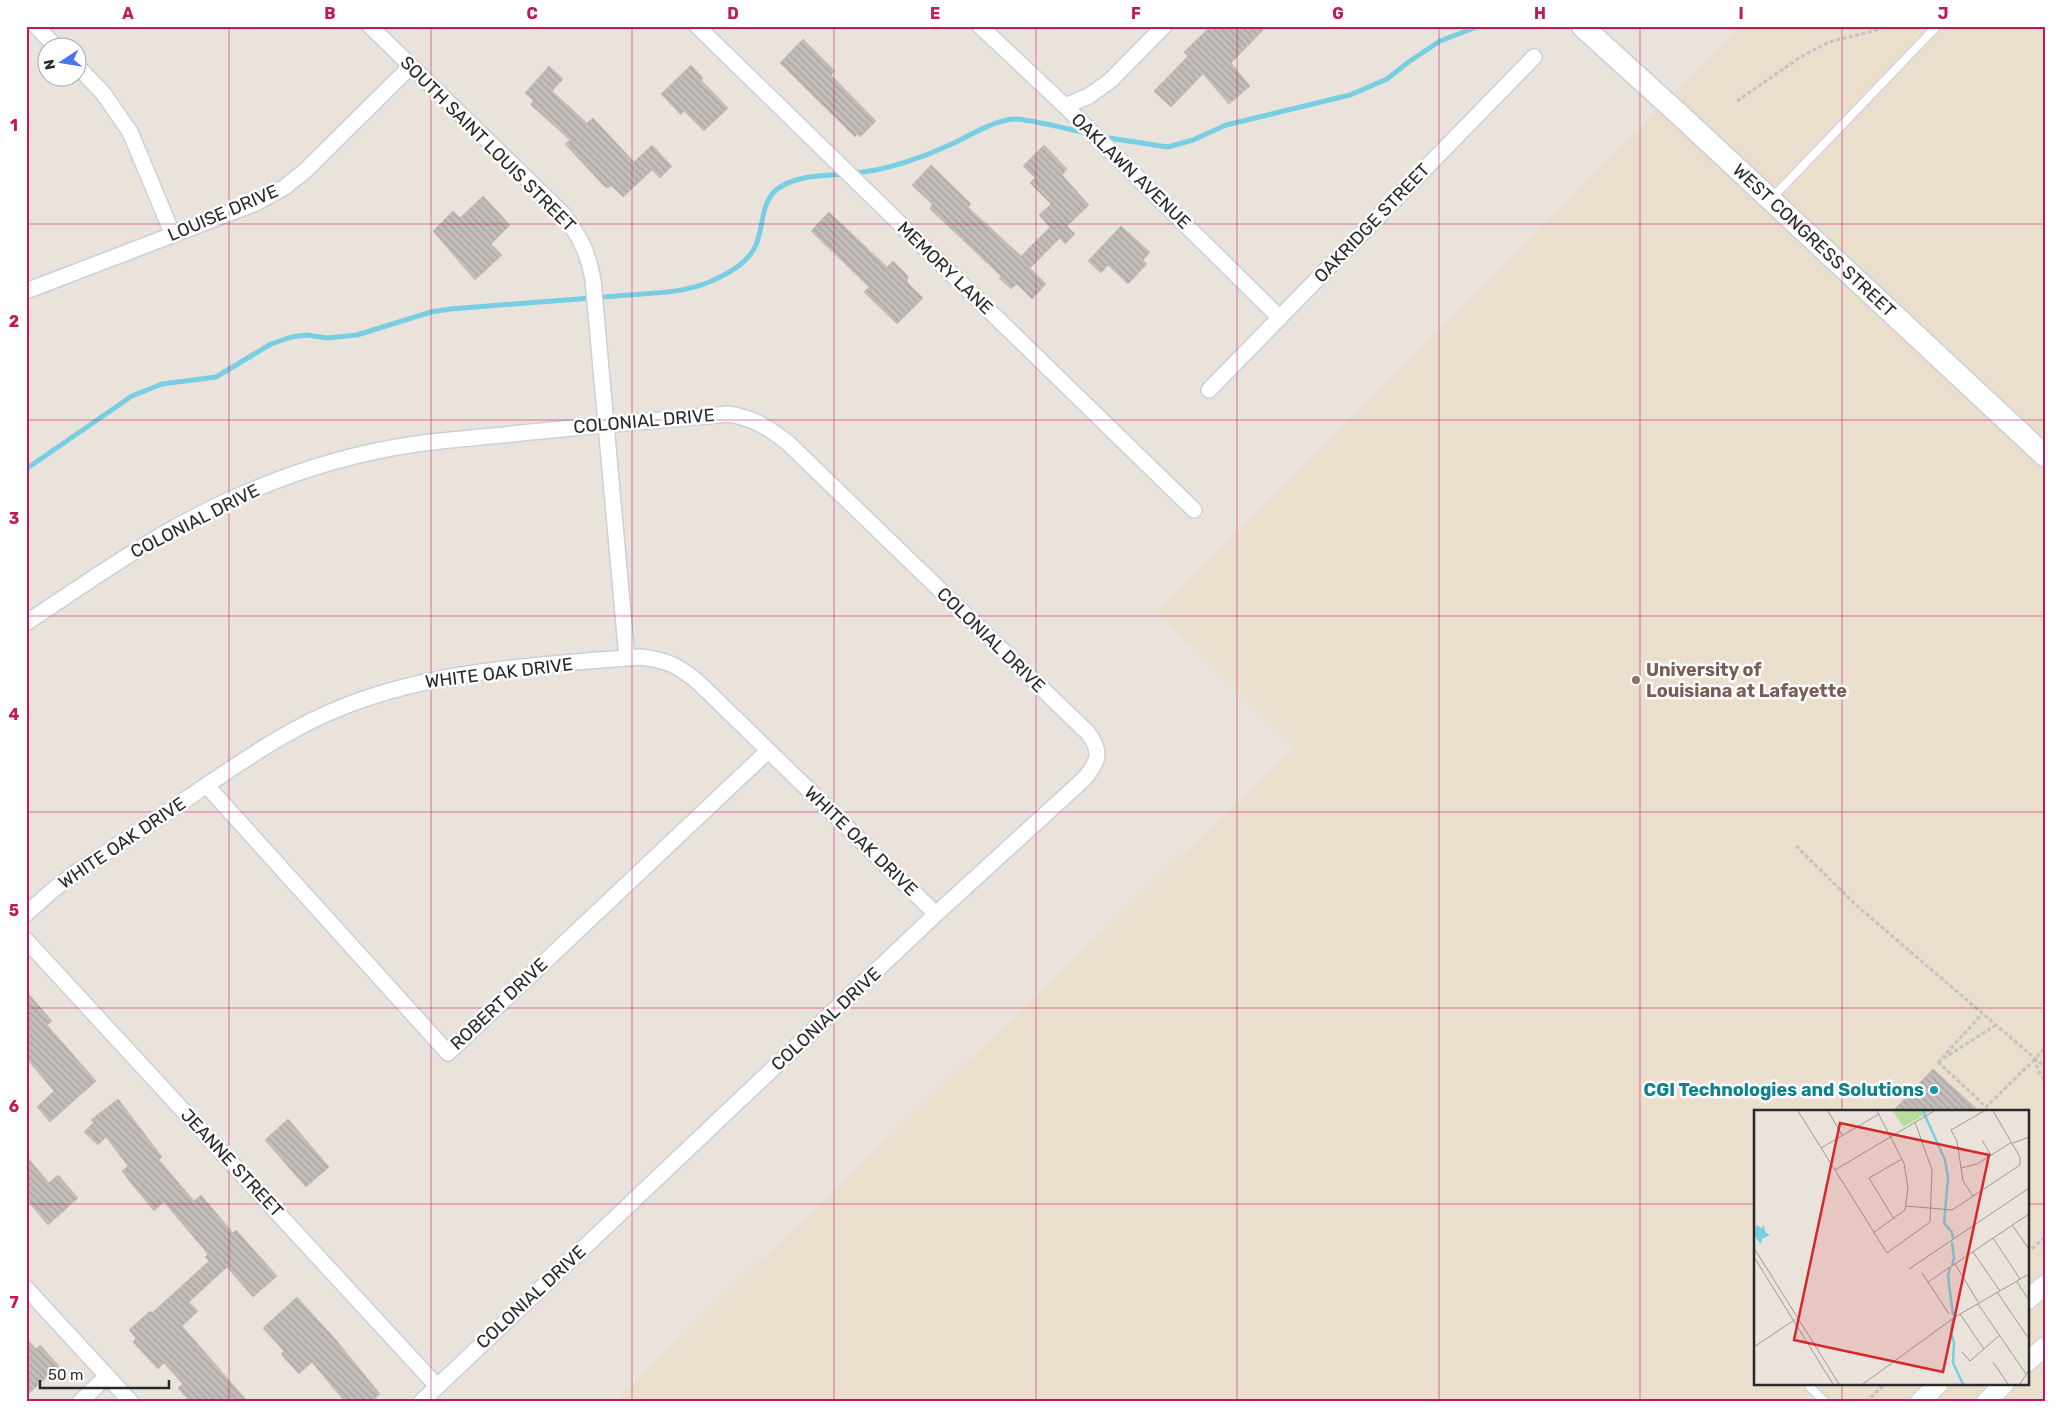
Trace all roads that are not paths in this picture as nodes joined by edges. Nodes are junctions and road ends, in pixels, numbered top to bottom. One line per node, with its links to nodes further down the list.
1 (36, 26): 8 (street)
2 (370, 26): 10 (street, SOUTH SAINT LOUIS STREET)
3 (697, 26): 20 (street, MEMORY LANE)
4 (980, 26): 12 (street, OAKLAWN AVENUE)
5 (1164, 26): 12 (street)
6 (1938, 26): 13 (lane)
7 (1584, 29): 13 (main road, WEST CONGRESS STREET)
8 (47, 38)
9 (1534, 57): 16 (street, OAKRIDGE STREET)
10 (411, 66): 14 (street, LOUISE DRIVE); 18 (street, SOUTH SAINT LOUIS STREET)
11 (88, 77): 14 (street)
12 (1065, 106): 16 (street, OAKLAWN AVENUE)
13 (1770, 200): 19 (main road, WEST CONGRESS STREET)
14 (173, 235): 15 (street, LOUISE DRIVE)
15 (26, 292)
16 (1280, 318): 17 (street, OAKRIDGE STREET)
17 (1209, 390)
18 (606, 424): 21 (street, COLONIAL DRIVE); 22 (street, SOUTH SAINT LOUIS STREET); 26 (street, COLONIAL DRIVE)
19 (2045, 456)
20 (1194, 510)
21 (26, 623)
22 (628, 658): 23 (street, WHITE OAK DRIVE); 24 (street, WHITE OAK DRIVE)
23 (768, 751): 24 (street, ROBERT DRIVE); 26 (street, WHITE OAK DRIVE)
24 (207, 786): 25 (street, WHITE OAK DRIVE)
25 (26, 914)
26 (936, 914): 34 (street, COLONIAL DRIVE)
27 (26, 940): 34 (street, JEANNE STREET)
28 (2045, 1285): 30 (street)
29 (26, 1288): 33 (street)
30 (2028, 1299)
31 (2045, 1347): 32 (street)
32 (2028, 1361)
33 (107, 1376): 38 (street); 39 (street)
34 (437, 1386): 40 (street, COLONIAL DRIVE)
35 (1936, 1386): 42 (street)
36 (2002, 1386): 43 (street)
37 (1810, 1387): 41 (lane)
38 (80, 1402)
39 (131, 1402)
40 (421, 1402)
41 (1824, 1402)
42 (1920, 1402)
43 (1986, 1402)

